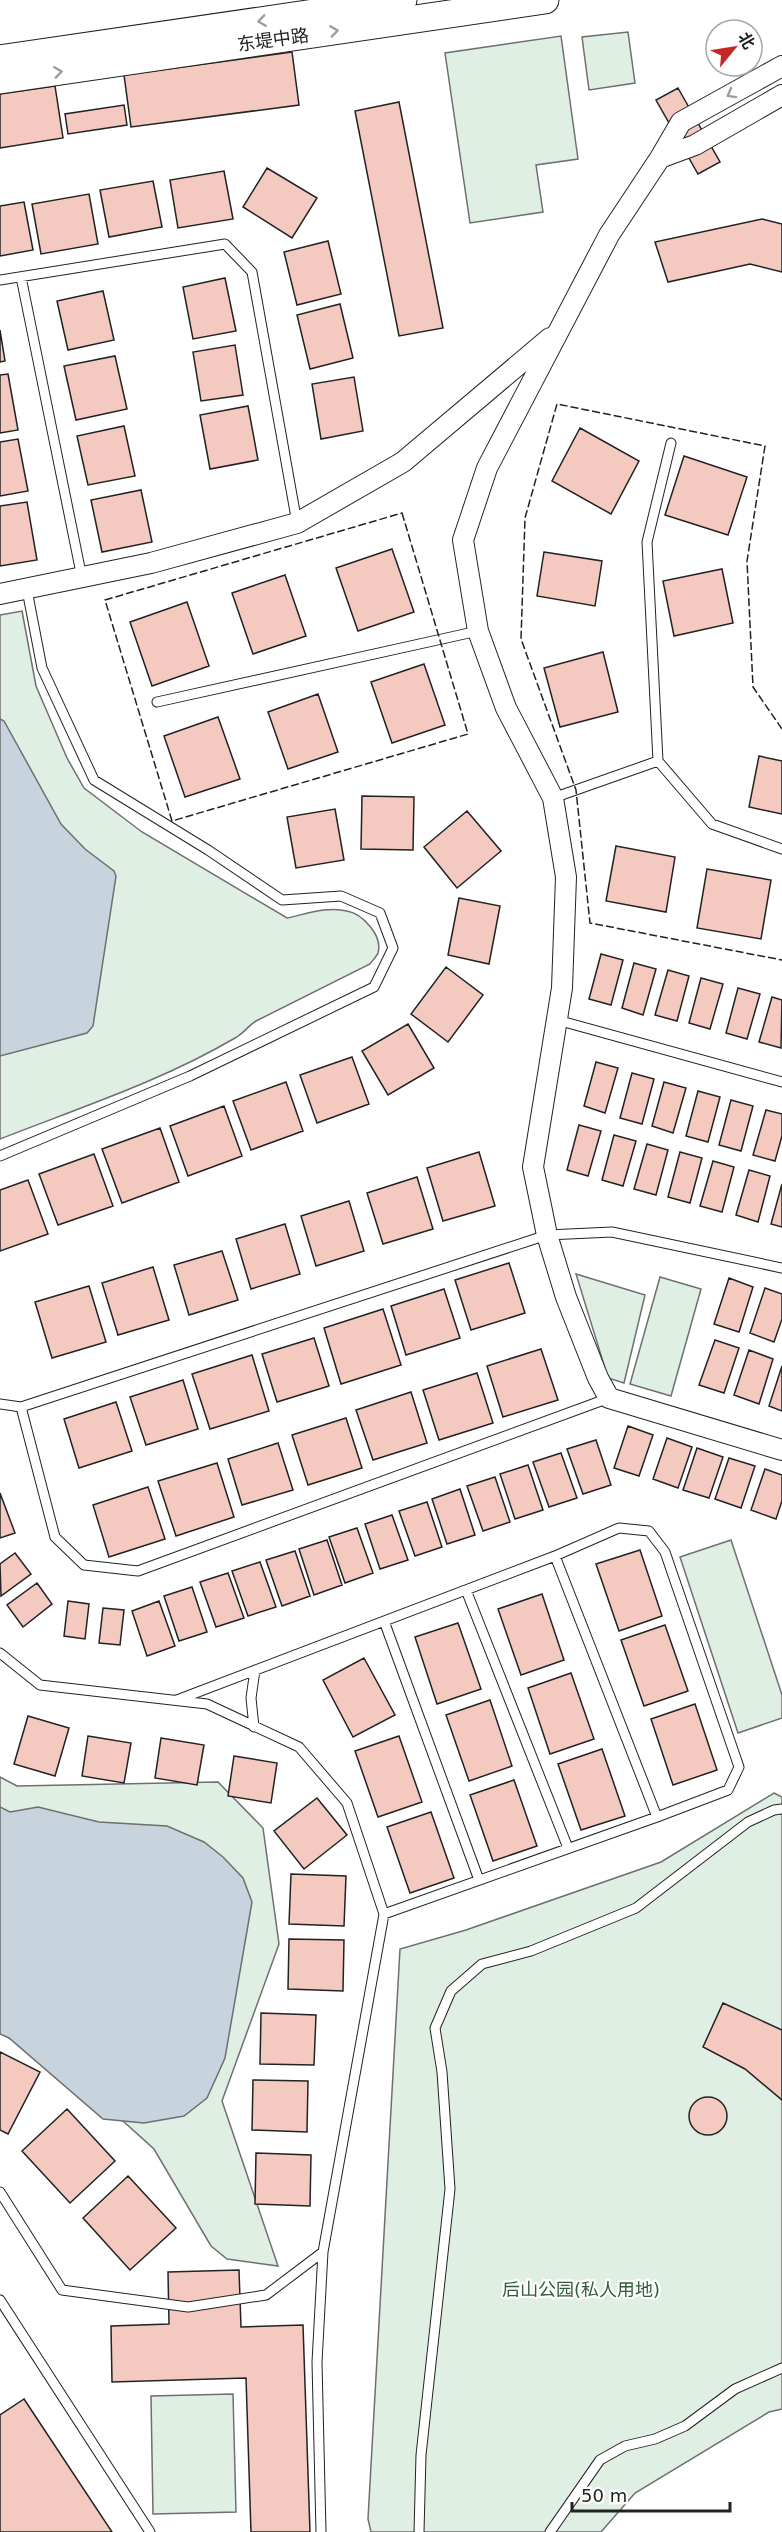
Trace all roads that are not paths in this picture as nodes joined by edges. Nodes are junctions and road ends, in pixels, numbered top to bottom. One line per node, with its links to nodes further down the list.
1 (403, 0): 3 (main road, 东堤中路, one-way to 3)
2 (545, 0): 5 (main road, 东堤中路, one-way to 2)
3 (0, 59)
4 (782, 66): 7 (street, one-way to 7)
5 (0, 80)
6 (782, 95): 7 (street)
7 (660, 158): 10 (street)
8 (21, 277): 9 (lane); 12 (lane); 13 (lane)
9 (0, 280)
10 (559, 331): 12 (street); 16 (street)
11 (671, 443): 18 (lane)
12 (297, 524): 13 (street)
13 (82, 578): 14 (street)
14 (27, 590): 15 (street); 23 (lane)
15 (0, 594)
16 (478, 631): 17 (lane); 19 (street)
17 (157, 702)
18 (658, 761): 19 (lane); 20 (lane)
19 (553, 798): 21 (street)
20 (782, 849)
21 (557, 1020): 22 (lane); 24 (street)
22 (782, 1082)
23 (0, 1156)
24 (547, 1234): 25 (lane); 26 (street); 28 (lane)
25 (782, 1268)
26 (609, 1398): 28 (lane); 29 (street)
27 (0, 1404): 28 (lane)
28 (21, 1407)
29 (782, 1450)
30 (555, 1556): 31 (lane); 38 (lane); 38 (lane)
31 (466, 1590): 32 (lane); 39 (lane)
32 (384, 1621): 34 (lane); 40 (lane)
33 (0, 1653): 35 (lane)
34 (255, 1670): 35 (lane); 36 (lane)
35 (175, 1701): 36 (lane)
36 (254, 1726): 41 (lane)
37 (782, 1809): 48 (lane)
38 (657, 1816): 39 (lane)
39 (568, 1848): 40 (lane)
40 (479, 1880): 41 (lane)
41 (384, 1914): 43 (lane)
42 (0, 2192): 43 (lane)
43 (323, 2252): 47 (lane)
44 (0, 2300): 46 (lane)
45 (782, 2368): 49 (lane)
46 (150, 2532)
47 (321, 2532)
48 (419, 2532)
49 (550, 2532)

